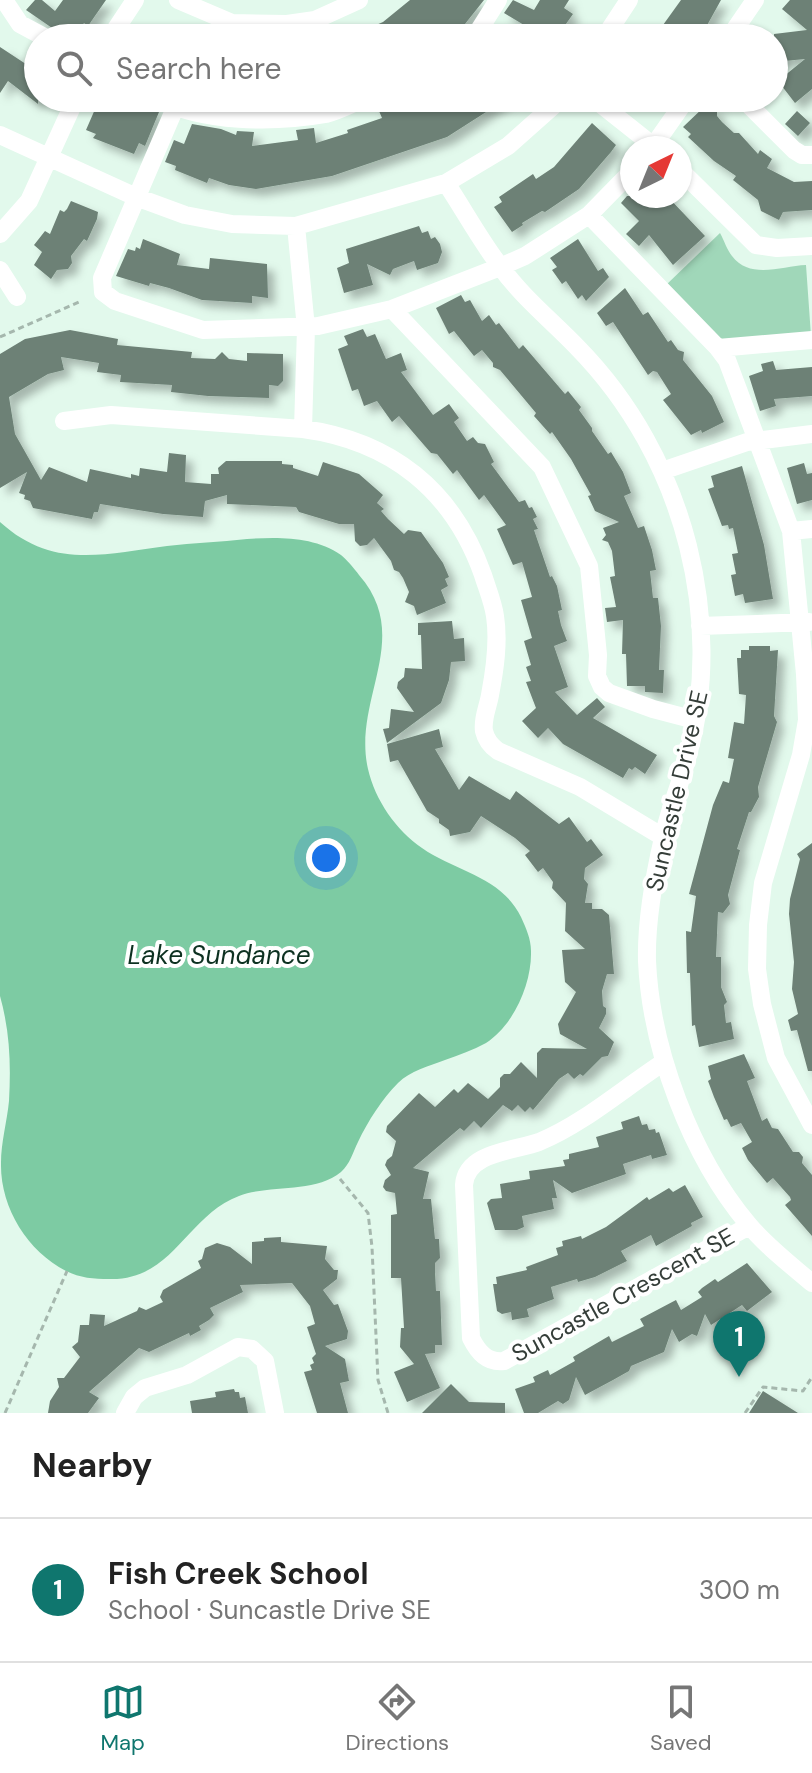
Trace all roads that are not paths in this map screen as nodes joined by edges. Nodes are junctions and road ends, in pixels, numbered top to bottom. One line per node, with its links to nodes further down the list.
1 (4, 0): 12 (street)
2 (135, 0): 8 (street)
3 (178, 0): 4 (street)
4 (359, 0)
5 (498, 0): 9 (street)
6 (629, 0): 10 (street)
7 (755, 0): 11 (street)
8 (119, 24)
9 (483, 24)
10 (613, 24)
11 (739, 24)
12 (24, 26)
13 (70, 112): 25 (street)
14 (173, 112): 29 (street)
15 (200, 112): 16 (street)
16 (334, 112)
17 (546, 112): 27 (street)
18 (610, 112): 22 (street)
19 (678, 112): 23 (street)
20 (756, 112): 24 (street)
21 (0, 135): 25 (street)
22 (640, 136)
23 (661, 136)
24 (812, 155)
25 (49, 159): 29 (street); 32 (street)
26 (692, 182): 33 (street)
27 (446, 183): 31 (street); 34 (street, Suncastle Drive SE)
28 (620, 183): 30 (street)
29 (136, 197): 31 (street); 38 (street)
30 (589, 215): 34 (street); 40 (street)
31 (296, 226): 38 (street)
32 (0, 234)
33 (812, 246)
34 (500, 267): 37 (street); 45 (street, Suncastle Drive SE)
35 (0, 270): 36 (street)
36 (17, 297)
37 (392, 309): 38 (street); 50 (street)
38 (306, 328): 42 (street)
39 (812, 340): 40 (street)
40 (718, 348): 44 (street)
41 (64, 421): 42 (street)
42 (303, 429): 52 (street)
43 (812, 434): 44 (street)
44 (758, 440): 45 (street); 47 (street)
45 (662, 471): 49 (street, Suncastle Drive SE)
46 (812, 529): 47 (street)
47 (791, 531): 48 (street)
48 (806, 623): 49 (street); 51 (street)
49 (700, 626): 50 (street, Suncastle Drive SE)
50 (695, 720): 52 (street, Suncastle Drive SE)
51 (810, 720): 54 (street)
52 (663, 837): 53 (street, Suncastle Drive SE)
53 (664, 1062): 55 (street, Suncastle Drive SE); 55 (street, Suncastle Crescent SE)
54 (812, 1125)
55 (749, 1226): 56 (street, Suncastle Drive SE)
56 (812, 1283)
57 (125, 1413): 58 (street)
58 (275, 1413)

